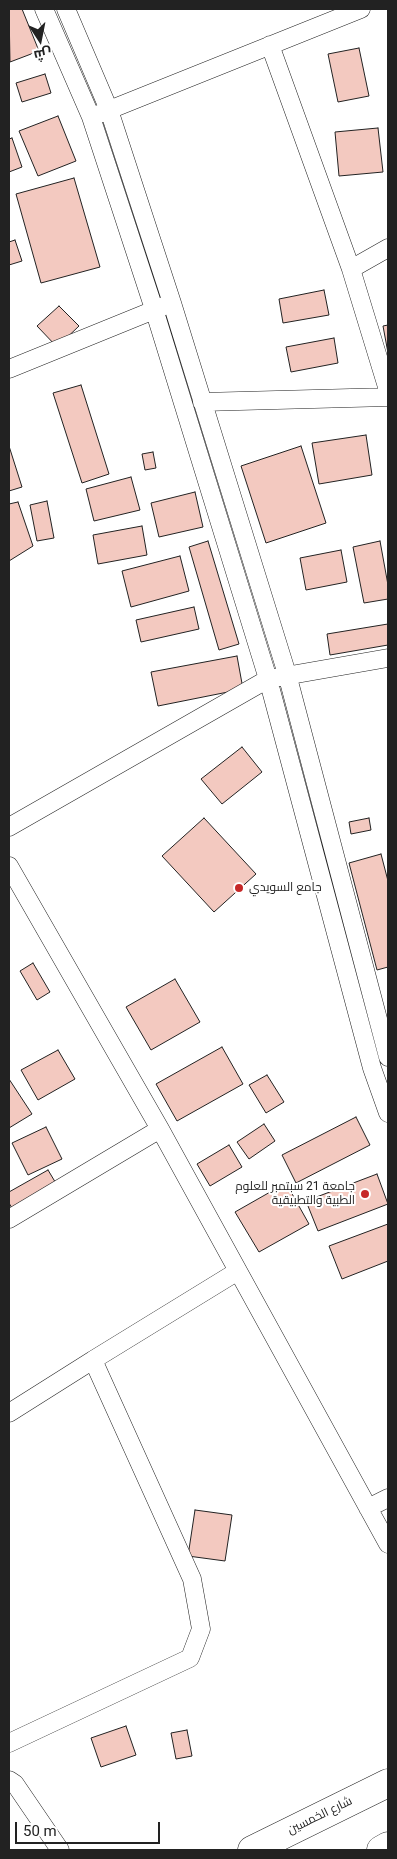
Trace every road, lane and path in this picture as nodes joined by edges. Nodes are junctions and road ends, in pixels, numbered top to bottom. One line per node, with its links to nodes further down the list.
1 (44, 9): 6 (street)
2 (66, 9): 5 (street)
3 (360, 9): 4 (street)
4 (270, 45): 5 (street); 8 (street)
5 (109, 110): 6 (street); 9 (street)
6 (92, 117): 10 (street)
7 (388, 248): 8 (street)
8 (351, 269): 12 (street)
9 (172, 303): 10 (street); 14 (street)
10 (154, 309): 11 (street); 17 (street)
11 (9, 369)
12 (388, 390)
13 (388, 397): 14 (street)
14 (202, 402): 16 (street)
15 (388, 658): 16 (street)
16 (287, 674): 17 (street); 20 (street)
17 (268, 679): 18 (street); 21 (street)
18 (9, 827)
19 (9, 866): 22 (street)
20 (388, 1057)
21 (388, 1113)
22 (160, 1129): 23 (street); 24 (street)
23 (9, 1219)
24 (238, 1271): 25 (street); 28 (street)
25 (92, 1360): 26 (street); 30 (street)
26 (9, 1413)
27 (388, 1498): 28 (street)
28 (368, 1508): 29 (street)
29 (388, 1544)
30 (9, 1743)
31 (9, 1780): 34 (street)
32 (388, 1783): 35 (main road, شارع الخمسين)
33 (388, 1846): 36 (main road)
34 (60, 1850)
35 (252, 1850)
36 (381, 1850)

